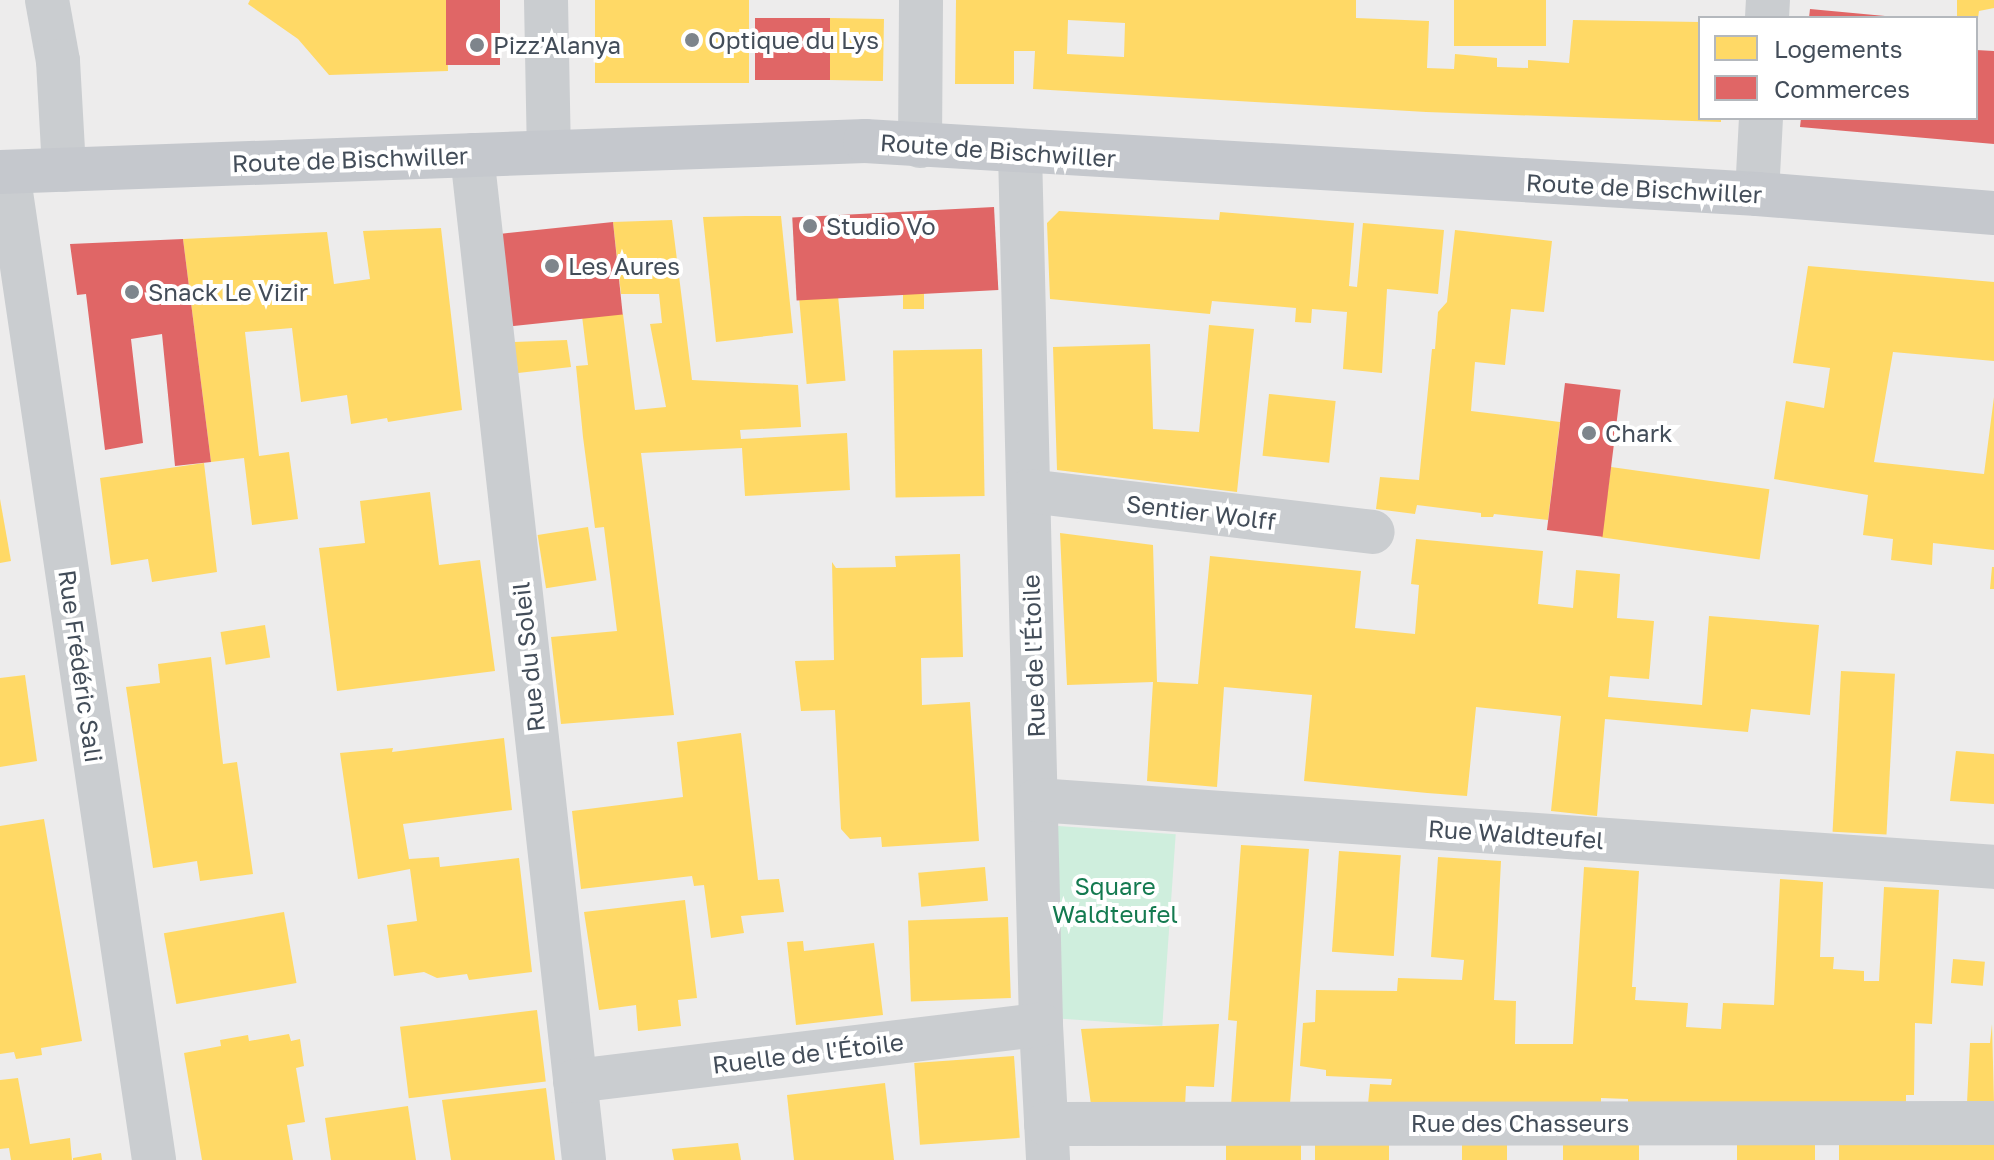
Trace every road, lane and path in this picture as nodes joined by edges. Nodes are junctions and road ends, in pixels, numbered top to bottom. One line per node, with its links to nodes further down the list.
1 (47, 0): 9 (street)
2 (546, 0): 6 (street)
3 (921, 0): 5 (street)
4 (1761, 120): 11 (street)
5 (920, 146): 6 (main road, Route de Bischwiller); 7 (main road, Route de Bischwiller)
6 (549, 152): 8 (main road, Route de Bischwiller)
7 (1020, 152): 11 (main road, Route de Bischwiller); 13 (street, Rue de l'Étoile)
8 (472, 155): 9 (main road, Route de Bischwiller); 18 (street, Rue du Soleil)
9 (64, 170): 10 (main road, Route de Bischwiller)
10 (4, 172): 21 (street, Rue Frédéric Sali)
11 (1757, 194): 12 (main road, Route de Bischwiller)
12 (1994, 213)
13 (1029, 491): 14 (street, Sentier Wolff); 15 (street, Rue de l'Étoile)
14 (1373, 532)
15 (1037, 800): 16 (street, Rue Waldteufel); 17 (street, Rue de l'Étoile)
16 (1994, 867)
17 (1041, 1025): 18 (street, Ruelle de l'Étoile); 20 (street, Rue de l'Étoile)
18 (575, 1081): 22 (street, Rue du Soleil)
19 (1994, 1123): 20 (street, Rue des Chasseurs)
20 (1047, 1142)
21 (154, 1160)
22 (584, 1160)

